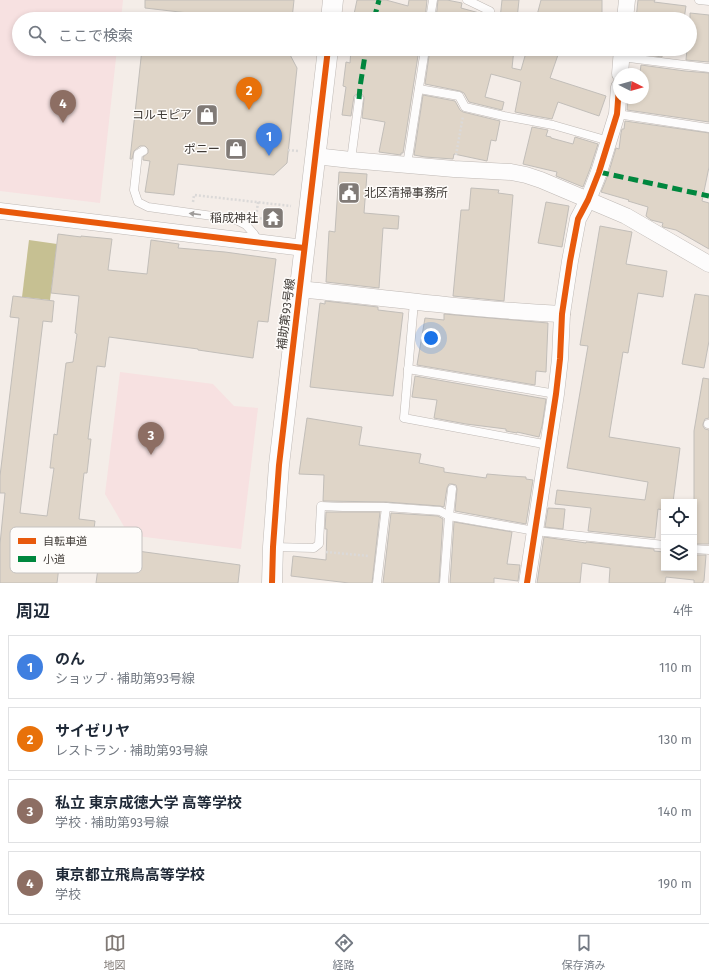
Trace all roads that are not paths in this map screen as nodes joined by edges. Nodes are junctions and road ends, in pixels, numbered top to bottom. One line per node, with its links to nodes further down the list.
1 (333, 0): 8 (street)
2 (433, 0): 9 (lane)
3 (467, 0): 7 (lane)
4 (627, 0): 10 (street)
5 (699, 0): 6 (lane)
6 (709, 1)
7 (490, 11)
8 (332, 12)
9 (431, 12)
10 (626, 12)
11 (327, 56): 24 (street, 補助第93号線)
12 (424, 56): 17 (lane)
13 (622, 56): 15 (street)
14 (639, 56): 16 (lane)
15 (621, 68)
16 (709, 68)
17 (419, 89): 22 (lane); 26 (lane)
18 (359, 99): 25 (lane)
19 (618, 104): 20 (street)
20 (617, 114): 21 (lane); 22 (street)
21 (709, 128)
22 (609, 141): 27 (street)
23 (143, 151): 29 (lane, one-way to 23, bridge)
24 (307, 153): 25 (street); 30 (street, 補助第93号線)
25 (351, 160): 26 (street)
26 (407, 165): 27 (street)
27 (588, 200): 31 (street); 34 (street)
28 (0, 211): 29 (street)
29 (259, 243): 30 (street)
30 (304, 248): 32 (street, 補助第93号線)
31 (709, 264)
32 (300, 289): 33 (street); 43 (street, 補助第93号線)
33 (414, 302): 34 (street); 35 (lane)
34 (562, 314): 36 (street)
35 (408, 368): 36 (lane); 37 (lane)
36 (556, 394): 37 (street)
37 (549, 445): 41 (street)
38 (452, 489): 40 (lane)
39 (386, 506): 40 (lane); 43 (lane); 47 (lane)
40 (449, 516): 41 (lane); 48 (lane)
41 (535, 531): 42 (lane); 49 (street)
42 (661, 545)
43 (273, 547): 46 (street, 補助第93号線)
44 (697, 549): 45 (lane)
45 (709, 550)
46 (272, 583)
47 (377, 583)
48 (444, 583)
49 (527, 583)

